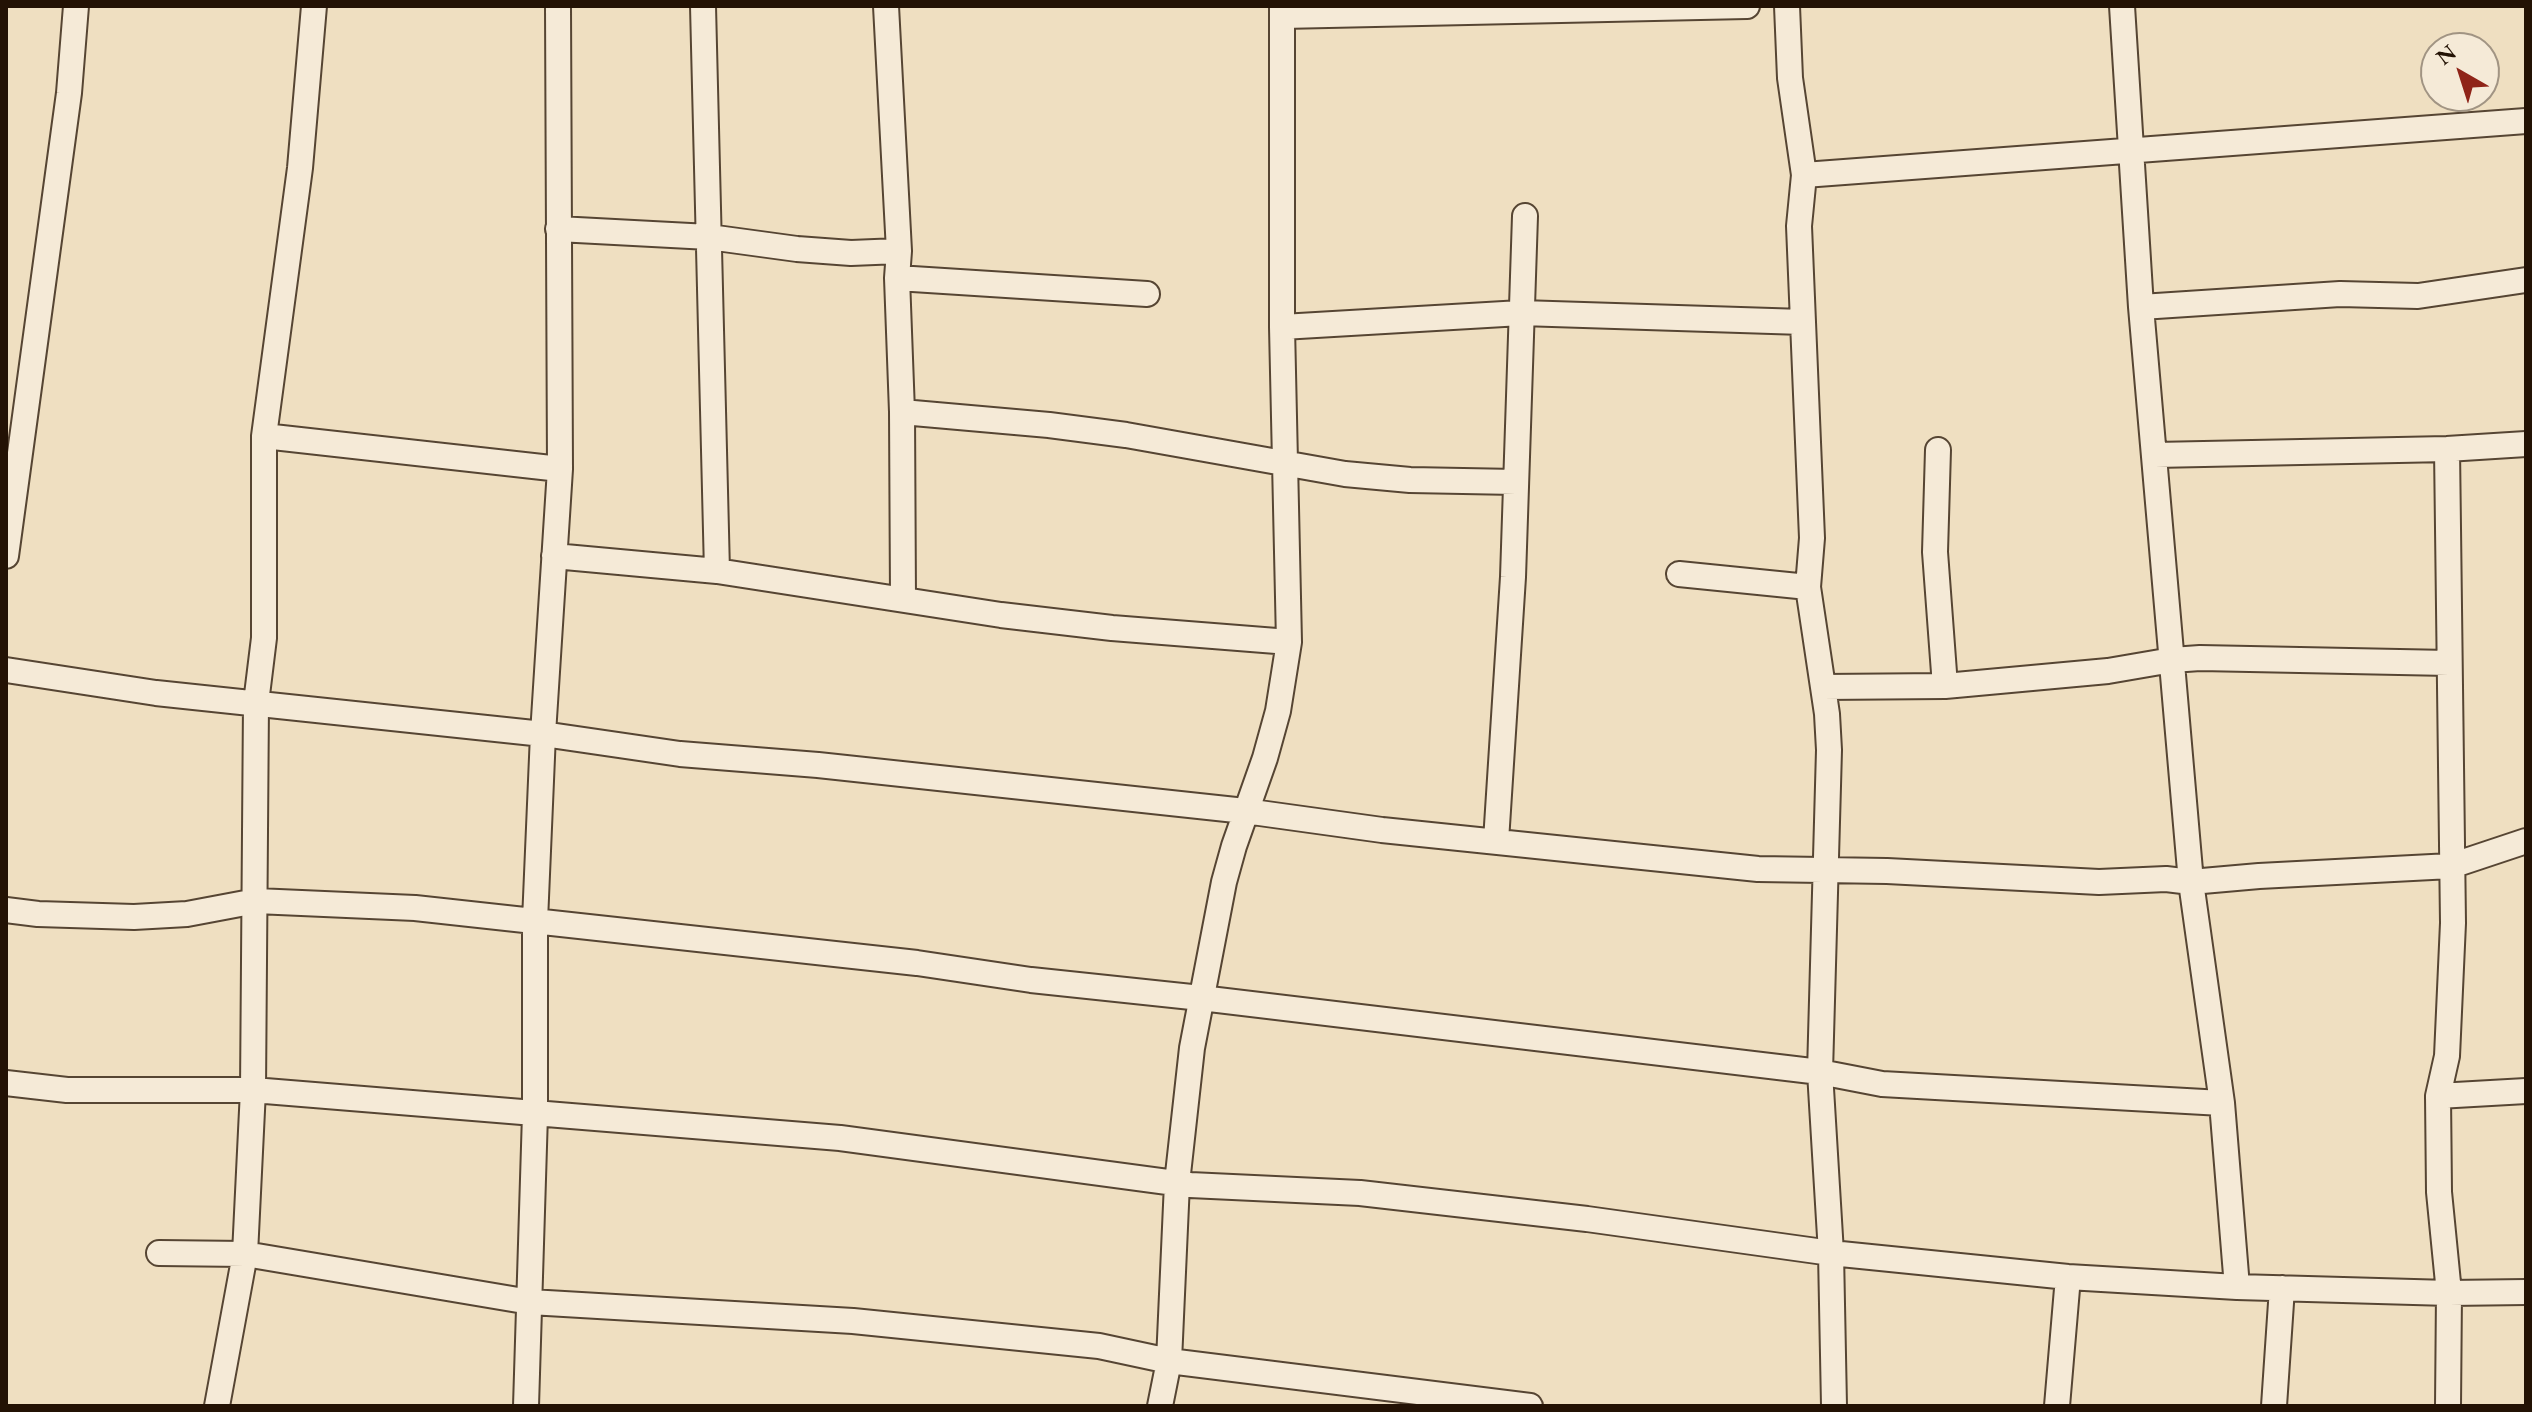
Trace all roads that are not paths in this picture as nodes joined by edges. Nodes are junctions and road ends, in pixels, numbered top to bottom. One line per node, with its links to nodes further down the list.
1 (76, 6): 33 (street)
2 (314, 6): 25 (street)
3 (558, 6): 14 (street)
4 (703, 6): 15 (street)
5 (886, 6): 16 (street)
6 (1747, 6): 9 (street)
7 (1787, 6): 12 (street)
8 (2122, 6): 11 (street)
9 (1282, 11): 23 (street)
10 (2526, 121): 11 (street)
11 (2131, 152): 12 (street); 20 (street)
12 (1804, 175): 22 (street)
13 (1525, 216): 21 (street)
14 (558, 229): 15 (street); 31 (street)
15 (709, 237): 16 (street); 35 (street)
16 (899, 251): 17 (street)
17 (897, 278): 19 (street); 24 (street)
18 (2526, 280): 20 (street)
19 (1147, 294)
20 (2141, 307): 29 (street)
21 (1521, 313): 22 (street); 23 (street); 32 (street)
22 (1803, 322): 37 (street)
23 (1282, 327): 30 (street)
24 (902, 412): 30 (street); 38 (street)
25 (264, 436): 31 (street); 45 (street)
26 (2526, 444): 27 (street)
27 (2447, 449): 29 (street); 41 (street)
28 (1938, 450): 43 (street)
29 (2155, 455): 40 (street)
30 (1286, 463): 32 (street); 39 (street)
31 (560, 469): 34 (street)
32 (1516, 482): 48 (street)
33 (6, 556)
34 (554, 556): 35 (street); 46 (street)
35 (717, 571): 38 (street)
36 (1679, 574): 37 (street)
37 (1808, 587): 44 (street)
38 (903, 599): 39 (street)
39 (1289, 642): 47 (street)
40 (2172, 660): 41 (street); 43 (street); 52 (street)
41 (2449, 663): 50 (street)
42 (6, 670): 45 (street)
43 (1945, 686): 44 (street)
44 (1823, 687): 51 (street)
45 (256, 703): 46 (street); 53 (street)
46 (543, 734): 47 (street); 55 (street)
47 (1245, 811): 48 (street); 56 (street)
48 (1496, 841): 51 (street)
49 (2526, 841): 50 (street)
50 (2451, 866): 52 (street); 61 (street)
51 (1825, 870): 52 (street); 57 (street)
52 (2191, 882): 62 (street)
53 (256, 901): 54 (street); 55 (street); 59 (street)
54 (6, 910)
55 (535, 921): 56 (street); 63 (street)
56 (1201, 998): 57 (street); 64 (street)
57 (1820, 1072): 62 (street); 66 (street)
58 (6, 1083): 59 (street)
59 (253, 1090): 63 (street); 67 (street)
60 (2526, 1091): 61 (street)
61 (2438, 1096): 72 (street)
62 (2222, 1103): 69 (street)
63 (535, 1114): 64 (street); 73 (street)
64 (1177, 1183): 66 (street); 74 (street)
65 (159, 1253): 67 (street)
66 (1831, 1253): 68 (street); 79 (street)
67 (245, 1254): 73 (street); 75 (street)
68 (2068, 1277): 69 (street); 80 (street)
69 (2237, 1287): 70 (street)
70 (2282, 1288): 72 (street); 81 (street)
71 (2526, 1292): 72 (street)
72 (2449, 1293): 82 (street)
73 (530, 1302): 74 (street); 76 (street)
74 (1169, 1361): 77 (street); 78 (street)
75 (217, 1406)
76 (526, 1406)
77 (1160, 1406)
78 (1530, 1406)
79 (1834, 1406)
80 (2057, 1406)
81 (2274, 1406)
82 (2448, 1406)

